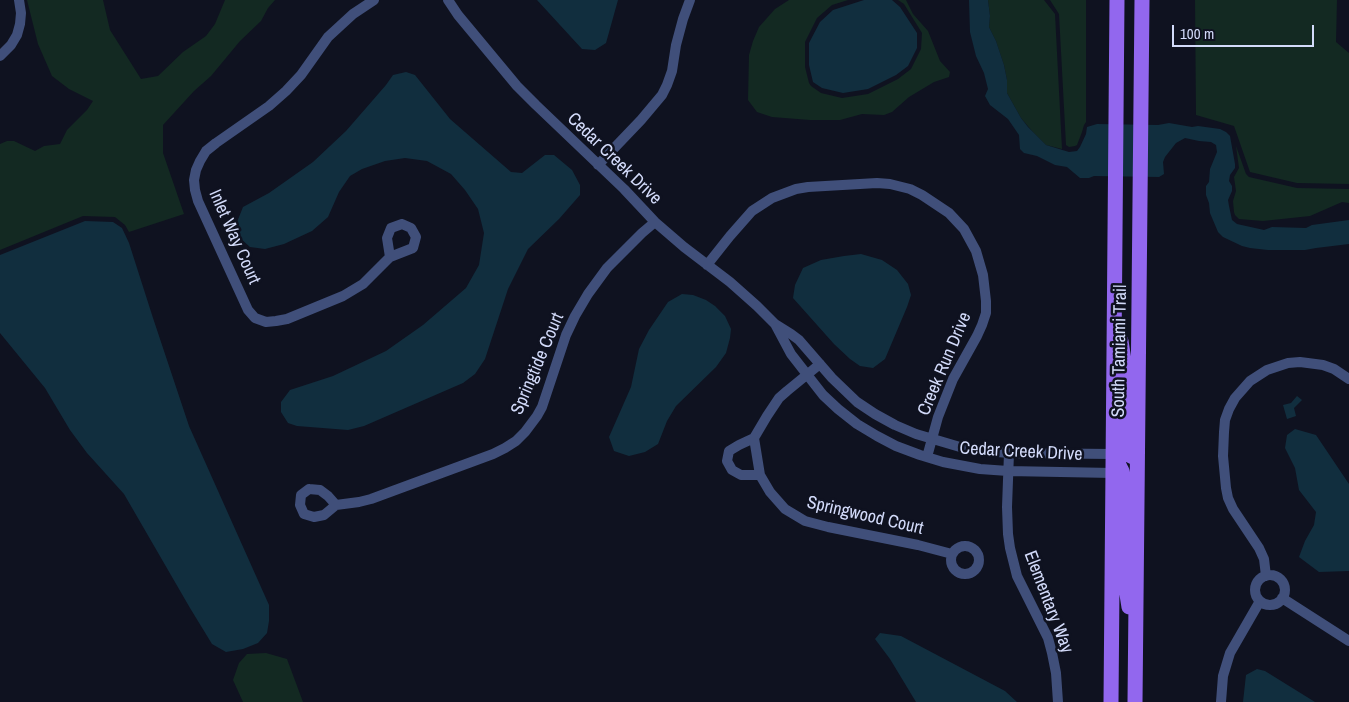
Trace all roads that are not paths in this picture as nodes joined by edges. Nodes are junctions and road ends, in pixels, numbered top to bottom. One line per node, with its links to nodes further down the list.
1 (19, 0): 9 (street)
2 (374, 0): 12 (street, Inlet Way Court)
3 (448, 0): 10 (street, Cedar Creek Drive)
4 (690, 0): 10 (street)
5 (1117, 0): 14 (main road, South Tamiami Trail)
6 (1134, 0): 8 (main road)
7 (1142, 0): 8 (main road, South Tamiami Trail)
8 (1141, 49): 24 (main road, South Tamiami Trail)
9 (0, 56)
10 (598, 165): 11 (street, Cedar Creek Drive)
11 (655, 222): 13 (street, Cedar Creek Drive); 28 (street, Springtide Court)
12 (390, 257)
13 (707, 265): 15 (street, Cedar Creek Drive); 20 (street, Creek Run Drive)
14 (1114, 305): 22 (main road, South Tamiami Trail); 24 (main road)
15 (775, 324): 16 (street, Cedar Creek Drive); 17 (street, Cedar Creek Drive)
16 (820, 364): 17 (street); 20 (street, Cedar Creek Drive)
17 (806, 375): 19 (street); 23 (street, Cedar Creek Drive)
18 (1349, 379): 30 (street)
19 (754, 438): 27 (street, Springwood Court); 27 (street)
20 (932, 440): 21 (street, Cedar Creek Drive); 23 (street, Creek Run Drive)
21 (1009, 453): 22 (street, Cedar Creek Drive); 25 (street, Elementary Way)
22 (1113, 454): 26 (main road, South Tamiami Trail); 34 (main road)
23 (927, 457): 25 (street, Cedar Creek Drive)
24 (1137, 459): 34 (main road, South Tamiami Trail)
25 (1008, 471): 26 (street, Cedar Creek Drive); 35 (street, Elementary Way)
26 (1113, 473): 36 (main road, South Tamiami Trail)
27 (760, 474): 29 (street, Springwood Court)
28 (336, 505)
29 (952, 554)
30 (1266, 576): 31 (street); 32 (street)
31 (1282, 598): 32 (street); 33 (street)
32 (1260, 601): 38 (street)
33 (1349, 641)
34 (1136, 650): 37 (main road, South Tamiami Trail)
35 (1058, 702)
36 (1111, 702)
37 (1135, 702)
38 (1220, 702)

